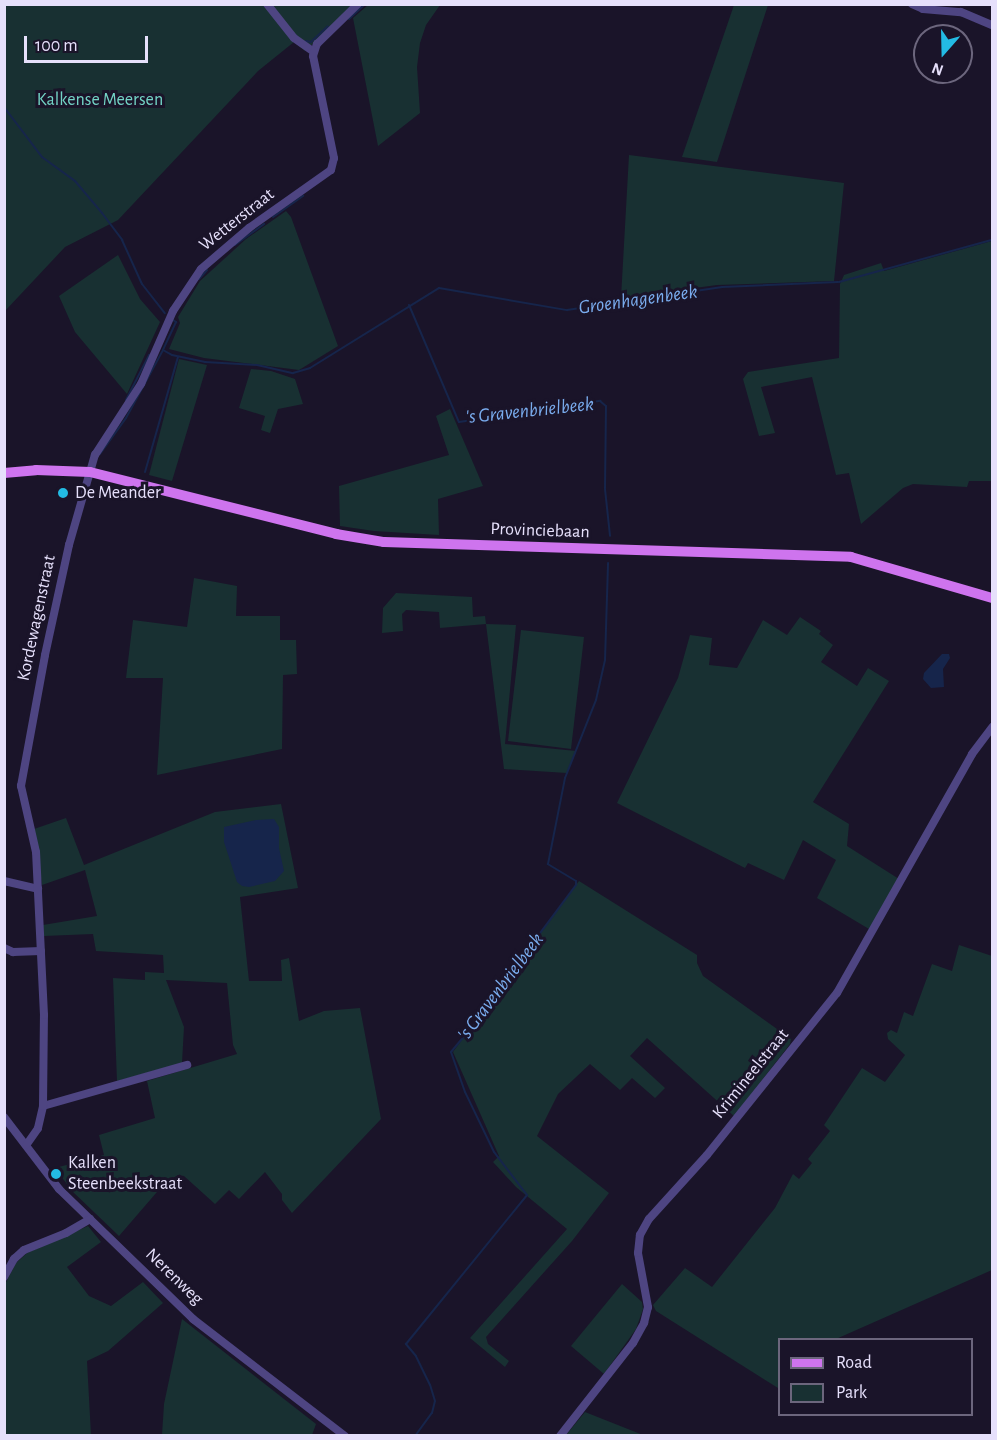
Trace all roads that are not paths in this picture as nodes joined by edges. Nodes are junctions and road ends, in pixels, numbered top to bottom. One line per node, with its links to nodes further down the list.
1 (267, 4): 5 (street)
2 (358, 4): 5 (street)
3 (912, 4): 4 (street)
4 (993, 25)
5 (314, 52): 6 (street, Wetterstraat)
6 (90, 472): 7 (main road, Provinciebaan); 8 (main road, Provinciebaan); 11 (street, Kordewagenstraat)
7 (4, 473)
8 (993, 598)
9 (993, 728): 21 (street, Krimineelstraat)
10 (4, 881): 11 (street)
11 (38, 888): 13 (street, Kordewagenstraat)
12 (4, 948): 13 (street)
13 (41, 951): 15 (street, Kordewagenstraat)
14 (187, 1065): 15 (street)
15 (43, 1106): 17 (street, Kordewagenstraat)
16 (4, 1117): 17 (street, Nerenweg)
17 (27, 1144): 18 (street, Nerenweg)
18 (90, 1220): 19 (street); 20 (street, Nerenweg)
19 (4, 1276)
20 (345, 1436)
21 (560, 1436)

